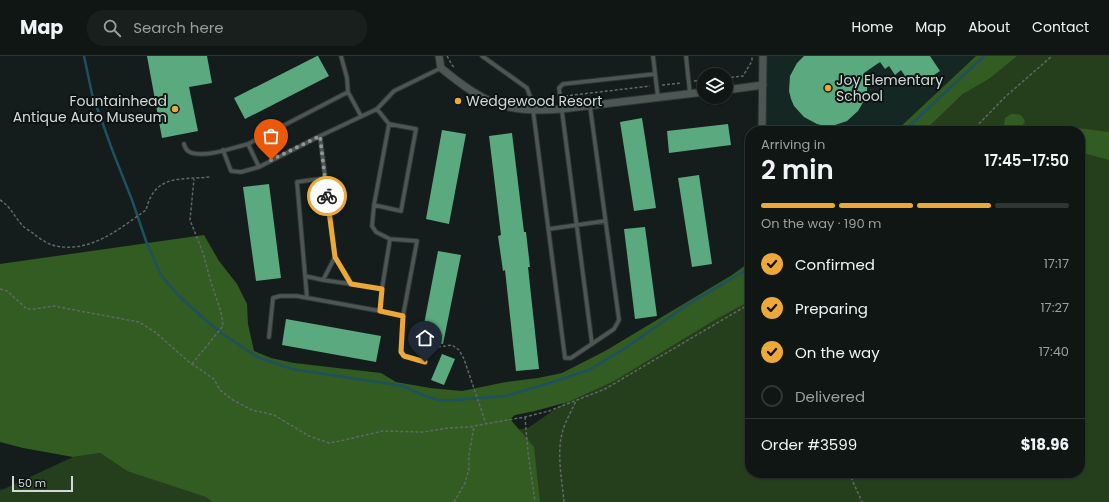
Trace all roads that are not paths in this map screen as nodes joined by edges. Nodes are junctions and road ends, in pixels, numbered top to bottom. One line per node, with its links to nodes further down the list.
1 (342, 56): 11 (lane)
2 (440, 56): 7 (street)
3 (482, 56): 18 (lane)
4 (653, 56): 8 (lane)
5 (686, 56): 13 (lane)
6 (763, 56): 9 (street)
7 (441, 68): 16 (lane); 18 (street)
8 (655, 74): 14 (lane); 17 (lane)
9 (763, 85): 10 (street); 21 (street)
10 (733, 89)
11 (348, 92): 19 (lane); 24 (lane)
12 (697, 93): 13 (street)
13 (690, 94): 14 (street)
14 (658, 98): 15 (street)
15 (590, 106): 17 (street); 29 (lane)
16 (377, 109): 19 (lane); 20 (lane)
17 (561, 109): 18 (street); 30 (lane)
18 (534, 110): 31 (lane)
19 (361, 116): 22 (lane)
20 (389, 124): 28 (lane); 28 (lane)
21 (762, 126)
22 (320, 136): 26 (lane); 27 (lane)
23 (184, 144): 25 (lane)
24 (248, 144): 25 (lane); 26 (lane)
25 (223, 150): 26 (lane)
26 (259, 167)
27 (325, 178): 33 (lane); 34 (lane)
28 (374, 205): 32 (lane)
29 (606, 221): 30 (lane); 42 (lane)
30 (577, 225): 31 (lane); 42 (lane)
31 (549, 229): 42 (lane)
32 (390, 239): 37 (lane); 40 (lane)
33 (335, 257): 35 (lane); 36 (lane)
34 (305, 276): 35 (lane); 38 (lane)
35 (323, 280): 36 (lane)
36 (351, 284): 37 (lane)
37 (382, 289): 39 (lane)
38 (307, 298): 39 (lane); 41 (lane)
39 (380, 311): 40 (lane)
40 (403, 316): 43 (lane)
41 (269, 337)
42 (592, 344)
43 (425, 362)

